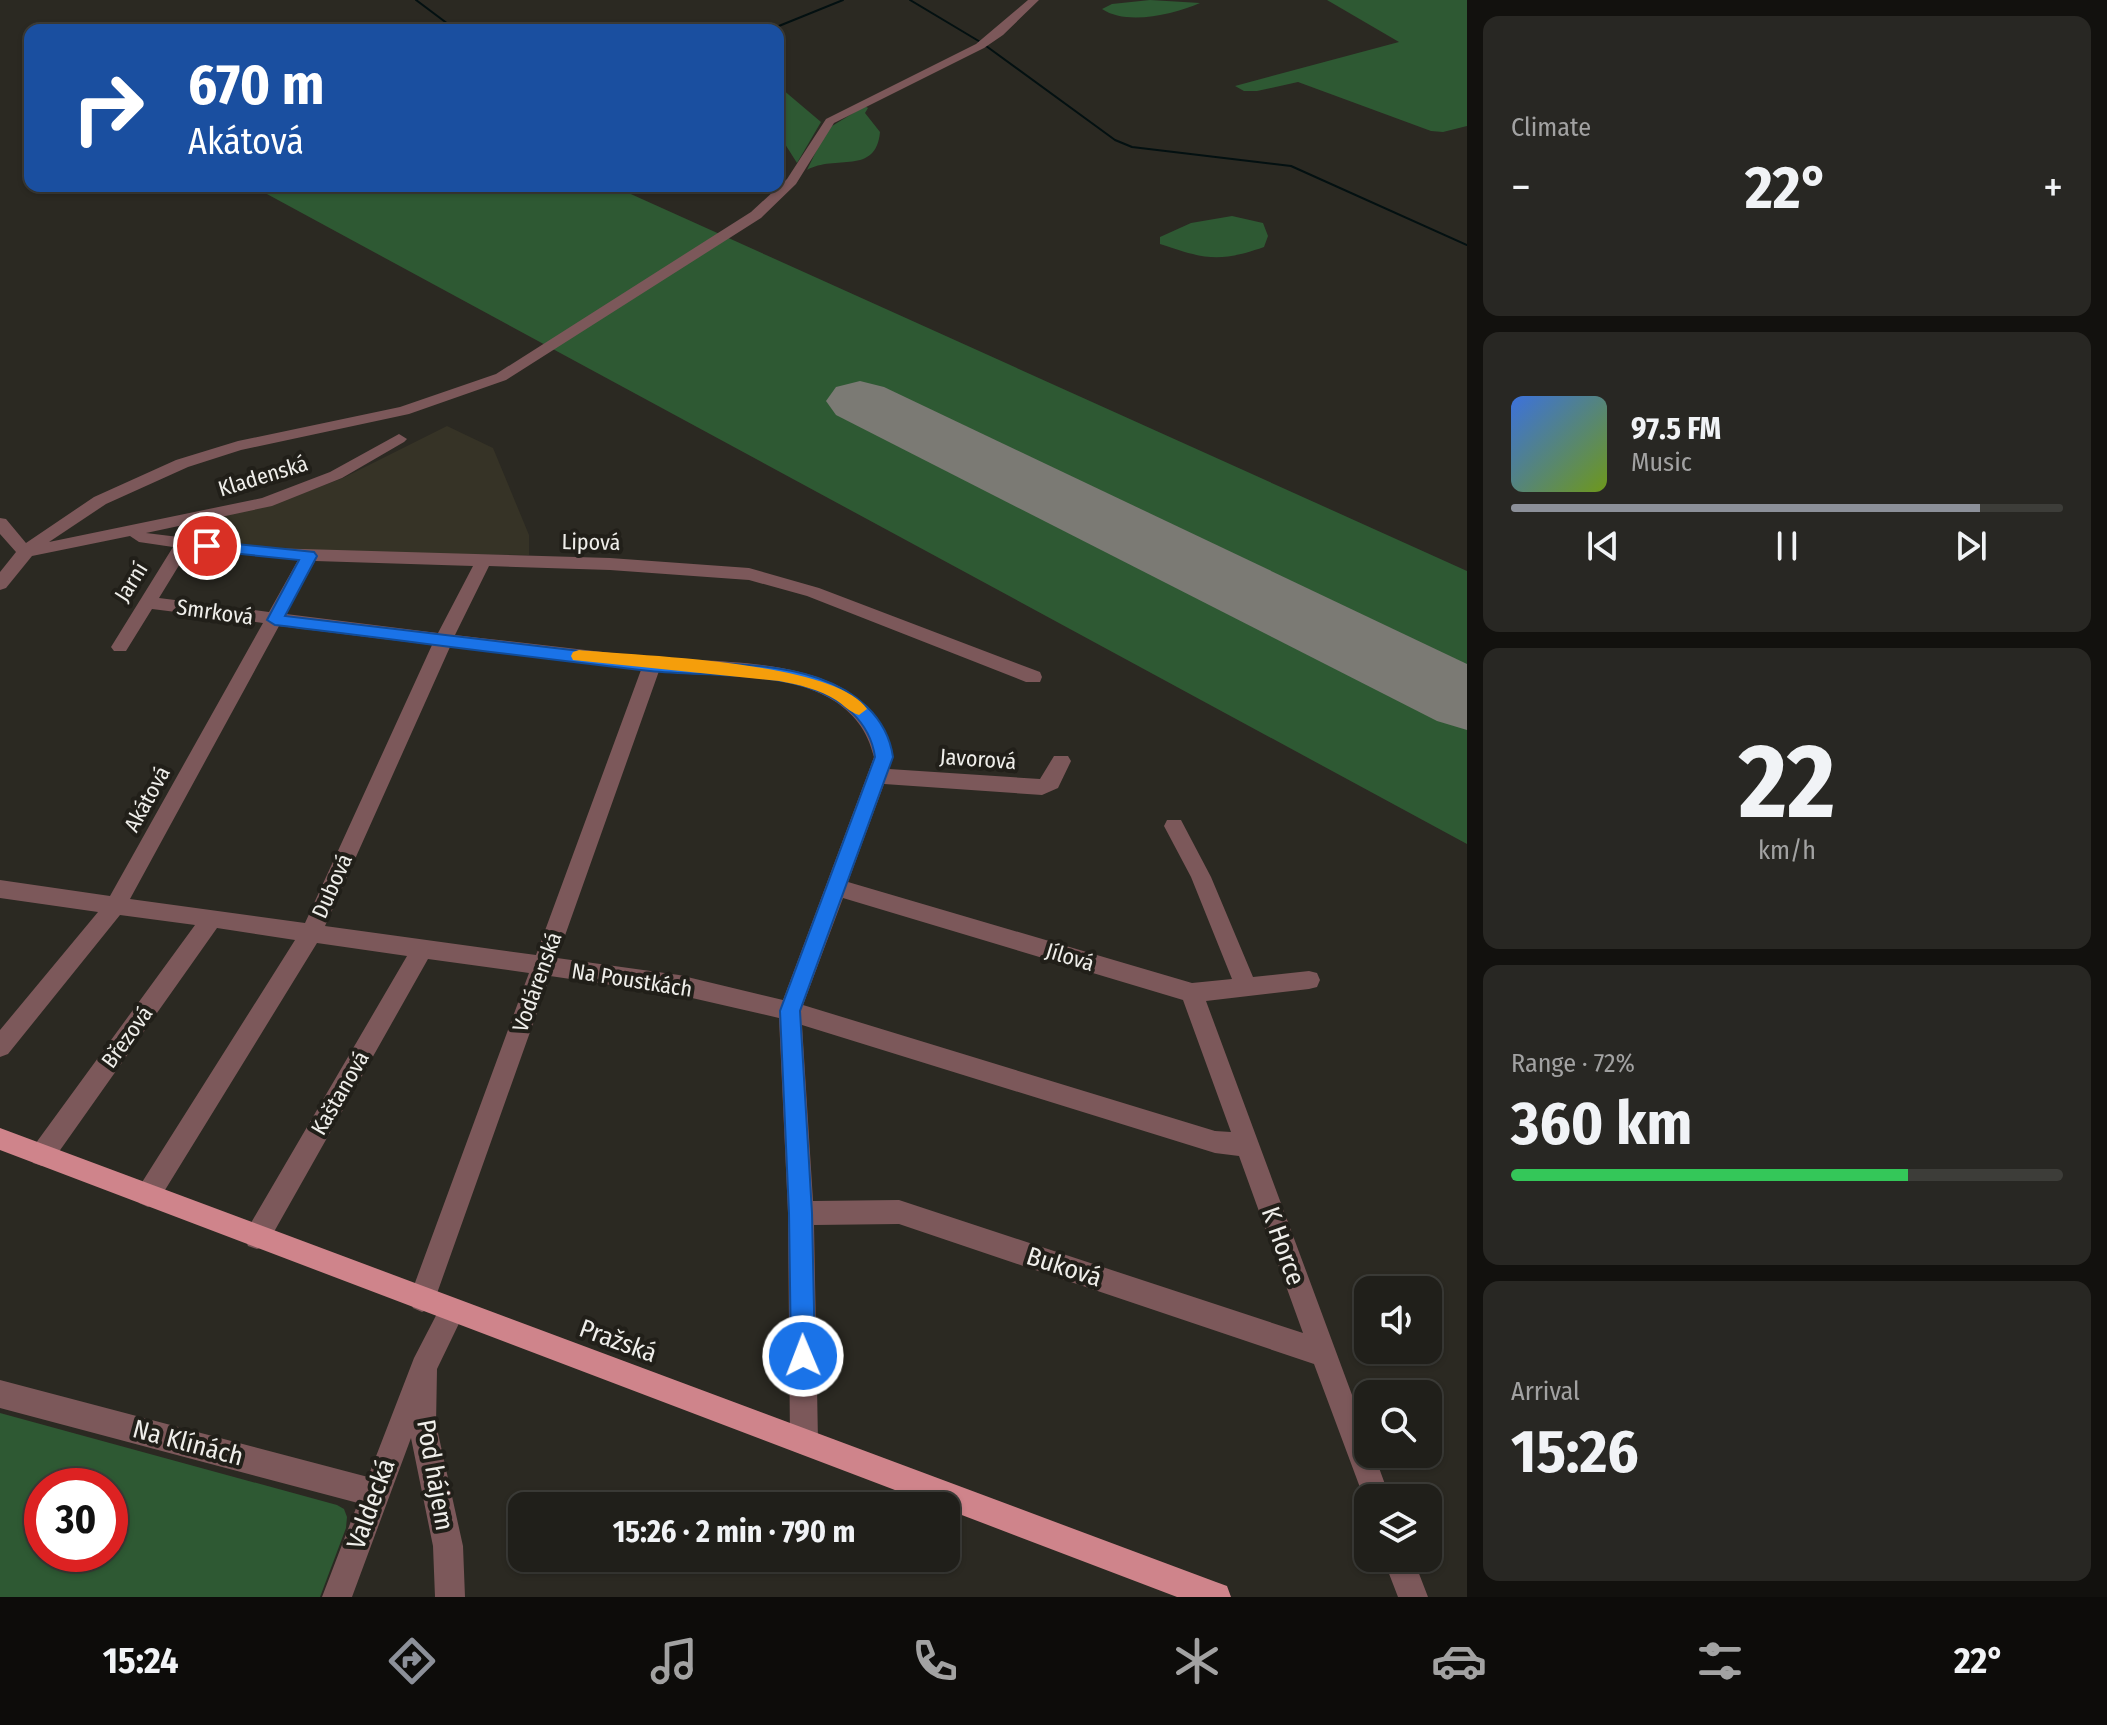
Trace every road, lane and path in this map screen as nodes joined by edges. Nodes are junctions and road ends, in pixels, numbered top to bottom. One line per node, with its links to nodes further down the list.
1 (1034, 0): 2 (street)
2 (784, 189)
3 (780, 192): 5 (street)
4 (399, 439): 7 (street, Kladenská)
5 (74, 517): 8 (street); 10 (street)
6 (0, 523): 10 (street)
7 (135, 530): 8 (street, Kladenská); 9 (street, Lipová)
8 (83, 542): 10 (street, Kladenská)
9 (184, 543): 11 (street, Lipová); 14 (street, Jarní)
10 (13, 544): 13 (street)
11 (309, 556): 12 (street, Lipová); 15 (street, Akátová)
12 (484, 560): 16 (street, Dubová); 19 (street, Lipová)
13 (0, 584)
14 (147, 602): 15 (street, Smrková); 17 (street, Jarní)
15 (275, 620): 16 (street, Smrková); 25 (street, Akátová)
16 (444, 639): 18 (street, Smrková); 27 (street, Dubová)
17 (120, 647)
18 (652, 665): 21 (street, Smrková); 29 (street, Vodárenská)
19 (1033, 677)
20 (1061, 761): 21 (street, Javorová)
21 (877, 776): 23 (street, Smrková)
22 (1174, 826): 31 (street)
23 (836, 887): 32 (street, Jílová); 33 (street, Smrková)
24 (0, 889): 25 (street, Na Poustkách)
25 (115, 906): 26 (street, Na Poustkách); 34 (street, Akátová)
26 (212, 918): 27 (street, Na Poustkách); 37 (street, Březová)
27 (311, 933): 28 (street, Na Poustkách); 38 (street, Dubová)
28 (422, 949): 29 (street, Na Poustkách); 40 (street, Kaštanová)
29 (543, 966): 33 (street, Na Poustkách); 41 (street, Vodárenská)
30 (1309, 980): 31 (street, Jílová)
31 (1246, 987): 32 (street, Jílová)
32 (1192, 993): 36 (street, K Horce)
33 (790, 1011): 36 (street, Na Poustkách); 39 (street, Smrková)
34 (0, 1047)
35 (0, 1139): 37 (main road, Pražská)
36 (1247, 1145): 43 (street, K Horce)
37 (42, 1155): 38 (main road, Pražská)
38 (148, 1195): 40 (main road, Pražská)
39 (801, 1213): 43 (street, Buková); 46 (street, Smrková)
40 (257, 1237): 41 (main road, Pražská)
41 (422, 1299): 42 (main road, Pražská)
42 (452, 1311): 44 (street, Pod hájem); 46 (main road, Pražská)
43 (1322, 1353): 47 (street, K Horce)
44 (424, 1368): 48 (street, Valdecká); 51 (street, Pod hájem)
45 (0, 1394): 48 (street, Na Klínách)
46 (804, 1441): 52 (main road, Pražská)
47 (1371, 1484)
48 (376, 1493): 50 (street, Valdecká)
49 (1403, 1572): 53 (street)
50 (337, 1597)
51 (450, 1597)
52 (1216, 1597)
53 (1413, 1597)

